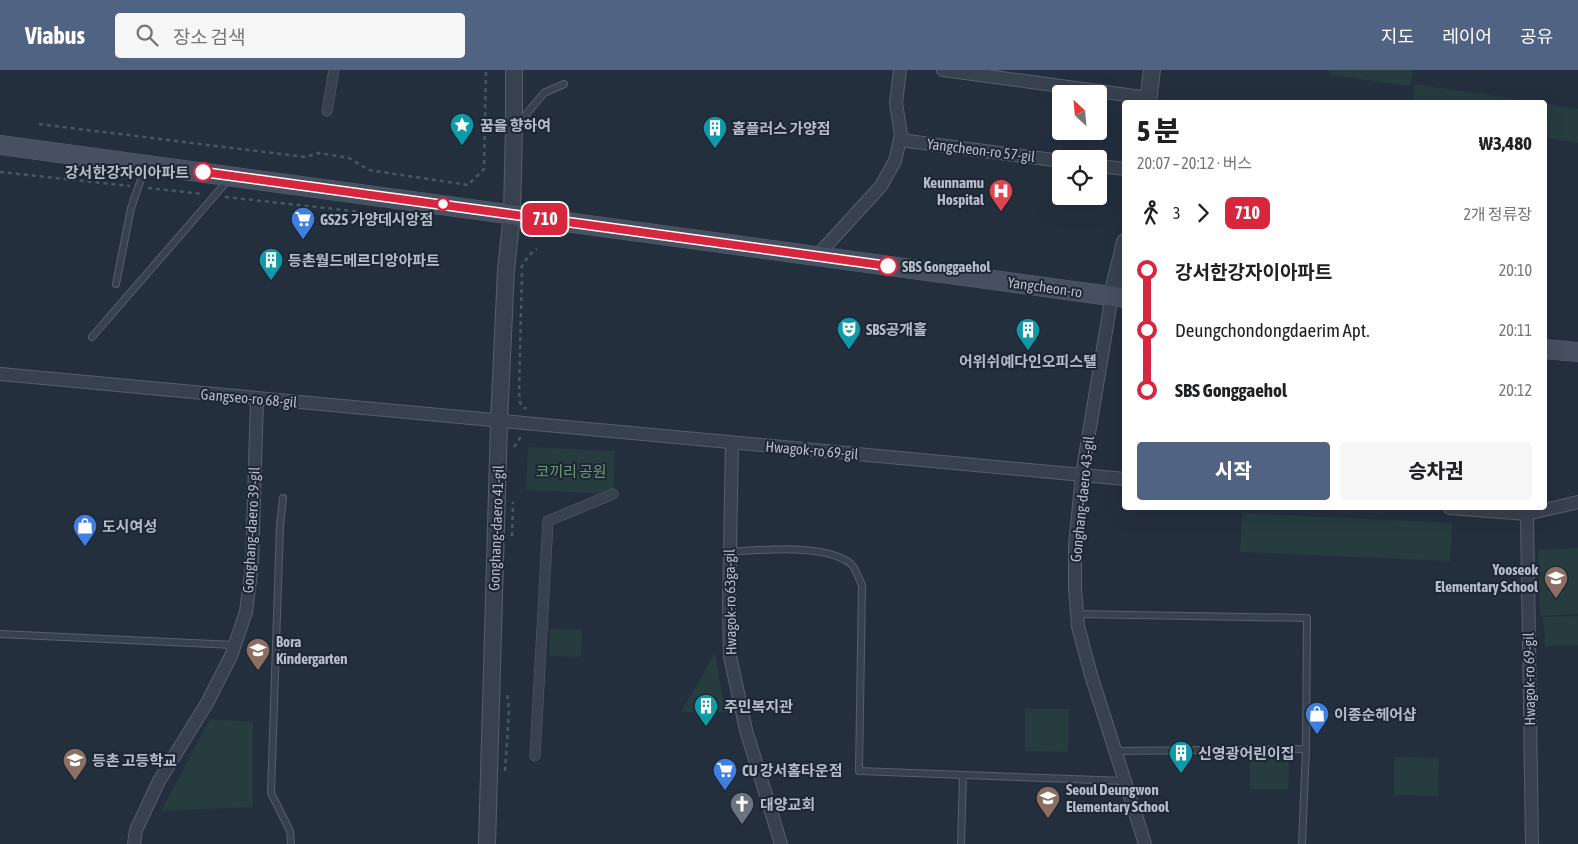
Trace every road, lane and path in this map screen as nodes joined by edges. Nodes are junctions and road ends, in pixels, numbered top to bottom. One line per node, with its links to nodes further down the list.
1 (334, 70): 9 (street)
2 (486, 70): 10 (path)
3 (514, 70): 11 (street, Gonghang-daero 41-gil)
4 (900, 70): 12 (street)
5 (943, 70): 8 (street)
6 (1152, 70): 8 (street)
7 (564, 84): 11 (lane)
8 (1148, 100)
9 (327, 111)
10 (39, 124)
11 (514, 128): 19 (street, Gonghang-daero 41-gil)
12 (900, 140): 14 (street, Yangcheon-ro 57-gil); 21 (street)
13 (0, 145): 15 (main road, Yangcheon-ro)
14 (1052, 160)
15 (146, 164): 18 (main road, Yangcheon-ro); 23 (lane)
16 (1107, 167): 17 (street)
17 (1122, 169)
18 (231, 176): 19 (main road, Yangcheon-ro); 25 (lane)
19 (512, 213): 21 (main road, Yangcheon-ro); 31 (street, Gonghang-daero 41-gil)
20 (536, 249): 30 (path)
21 (817, 256): 24 (main road, Yangcheon-ro)
22 (1122, 266): 24 (street)
23 (116, 284)
24 (1118, 297): 33 (street, Gonghang-daero 43-gil)
25 (92, 337)
26 (1547, 348): 27 (main road)
27 (1578, 352)
28 (0, 374): 29 (street, Gangseo-ro 68-gil)
29 (257, 399): 31 (street, Gangseo-ro 68-gil); 45 (street, Gonghang-daero 39-gil)
30 (526, 409)
31 (499, 422): 32 (street, Hwagok-ro 69-gil); 53 (street, Gonghang-daero 41-gil)
32 (732, 443): 33 (street, Hwagok-ro 69-gil); 42 (street, Hwagok-ro 63ga-gil)
33 (1082, 475): 34 (street, Hwagok-ro 69-gil); 43 (street, Gonghang-daero 43-gil)
34 (1122, 479)
35 (613, 494): 48 (street)
36 (284, 498): 52 (lane)
37 (1578, 502): 38 (street)
38 (1547, 509)
39 (1476, 510): 41 (street)
40 (1544, 510): 41 (street)
41 (1527, 514): 58 (street, Hwagok-ro 69-gil)
42 (729, 552): 49 (lane); 54 (street, Hwagok-ro 63ga-gil)
43 (1077, 614): 46 (lane); 47 (street, Gonghang-daero 43-gil)
44 (0, 634): 45 (lane)
45 (234, 645): 51 (street, Gonghang-daero 39-gil)
46 (1306, 749): 47 (lane); 57 (lane)
47 (1116, 751): 50 (street, Gonghang-daero 43-gil)
48 (534, 756)
49 (963, 775): 50 (lane); 55 (lane)
50 (1125, 781): 56 (street, Gonghang-daero 43-gil)
51 (134, 844)
52 (291, 844)
53 (487, 844)
54 (781, 844)
55 (961, 844)
56 (1145, 844)
57 (1302, 844)
58 (1532, 844)

